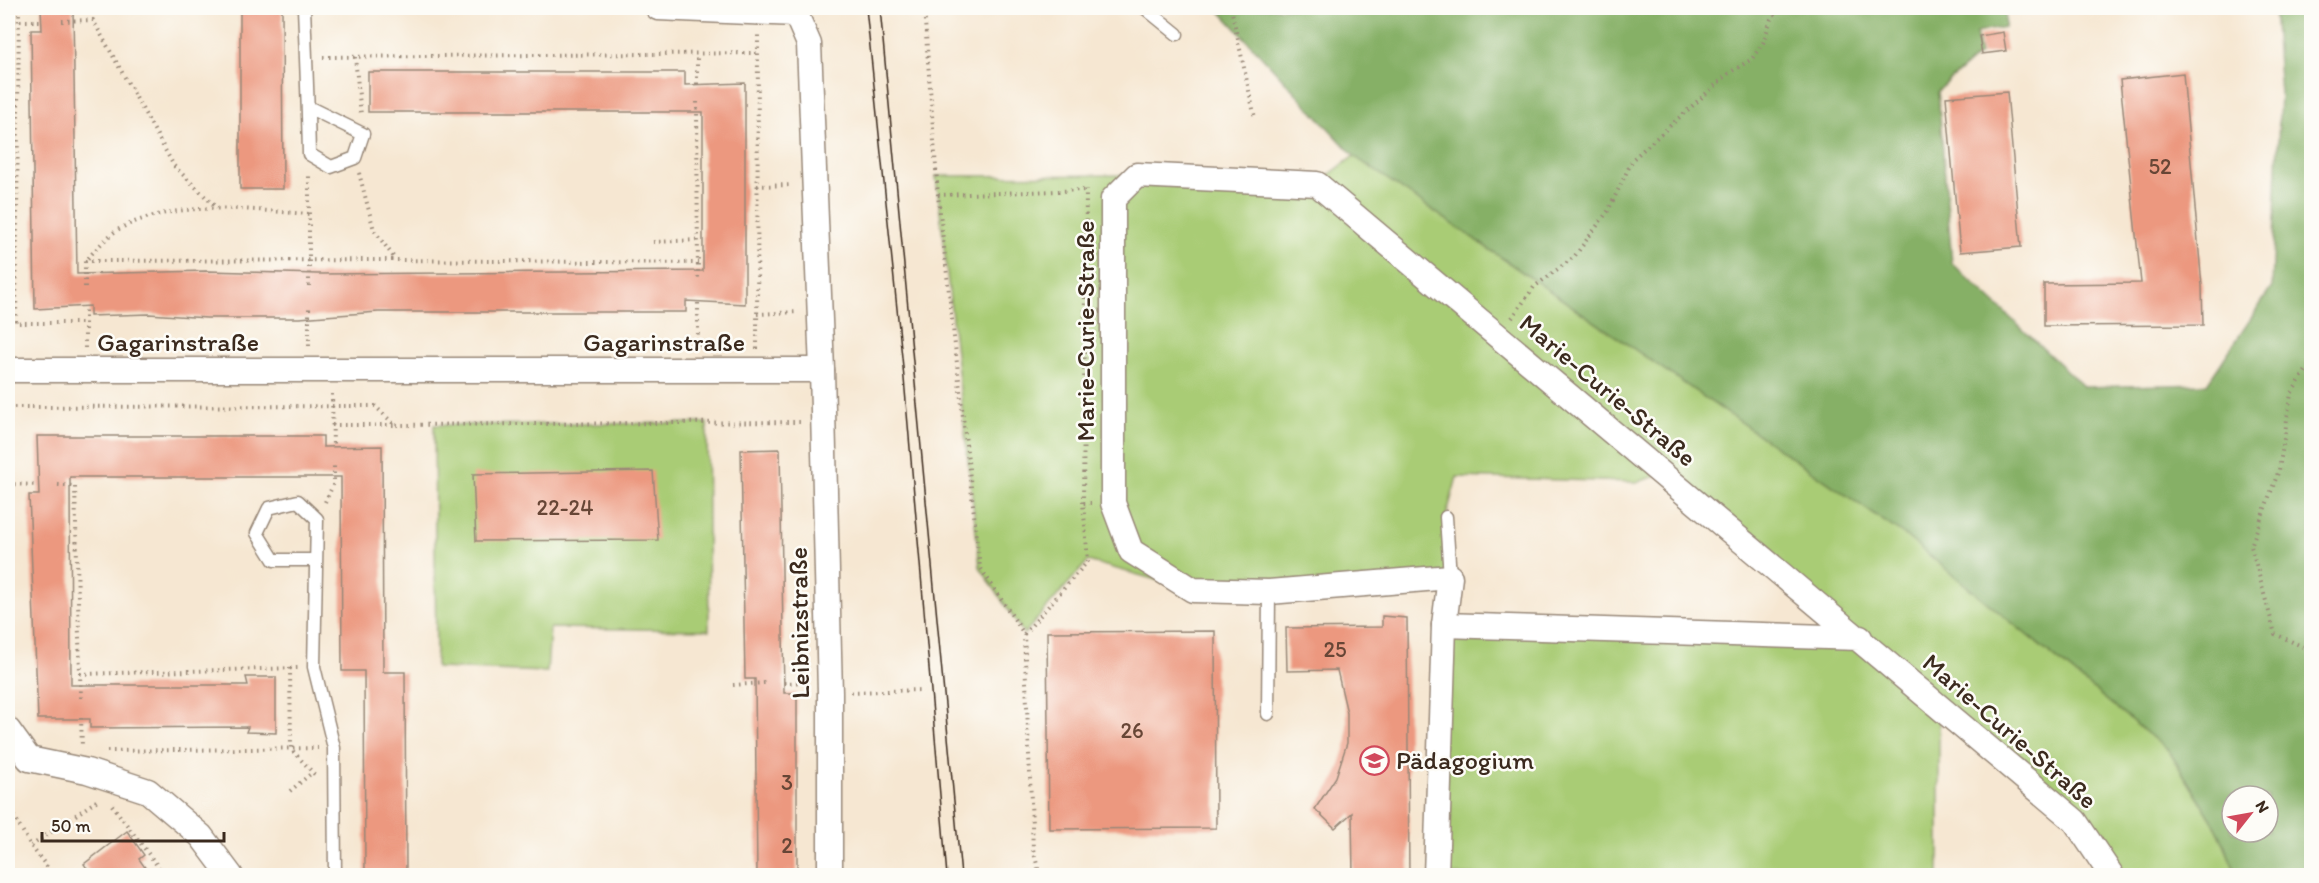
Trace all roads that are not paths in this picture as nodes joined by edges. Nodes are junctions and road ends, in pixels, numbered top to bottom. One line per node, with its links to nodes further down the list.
1 (304, 8): 6 (lane)
2 (658, 8): 4 (street)
3 (1145, 8): 5 (lane)
4 (796, 11): 8 (street)
5 (1176, 34)
6 (308, 107): 6 (lane)
7 (8, 370): 8 (street, Gagarinstraße)
8 (822, 370): 19 (street, Leibnizstraße)
9 (1446, 518): 11 (lane)
10 (316, 560): 10 (lane); 18 (lane)
11 (1450, 577): 12 (street, Marie-Curie-Straße); 13 (street)
12 (1269, 592): 14 (street, Marie-Curie-Straße); 15 (lane)
13 (1444, 625): 14 (street); 20 (street)
14 (1860, 638): 21 (street, Marie-Curie-Straße)
15 (1268, 714)
16 (8, 730): 17 (street)
17 (231, 876)
18 (335, 876)
19 (830, 876)
20 (1436, 876)
21 (2112, 876)

